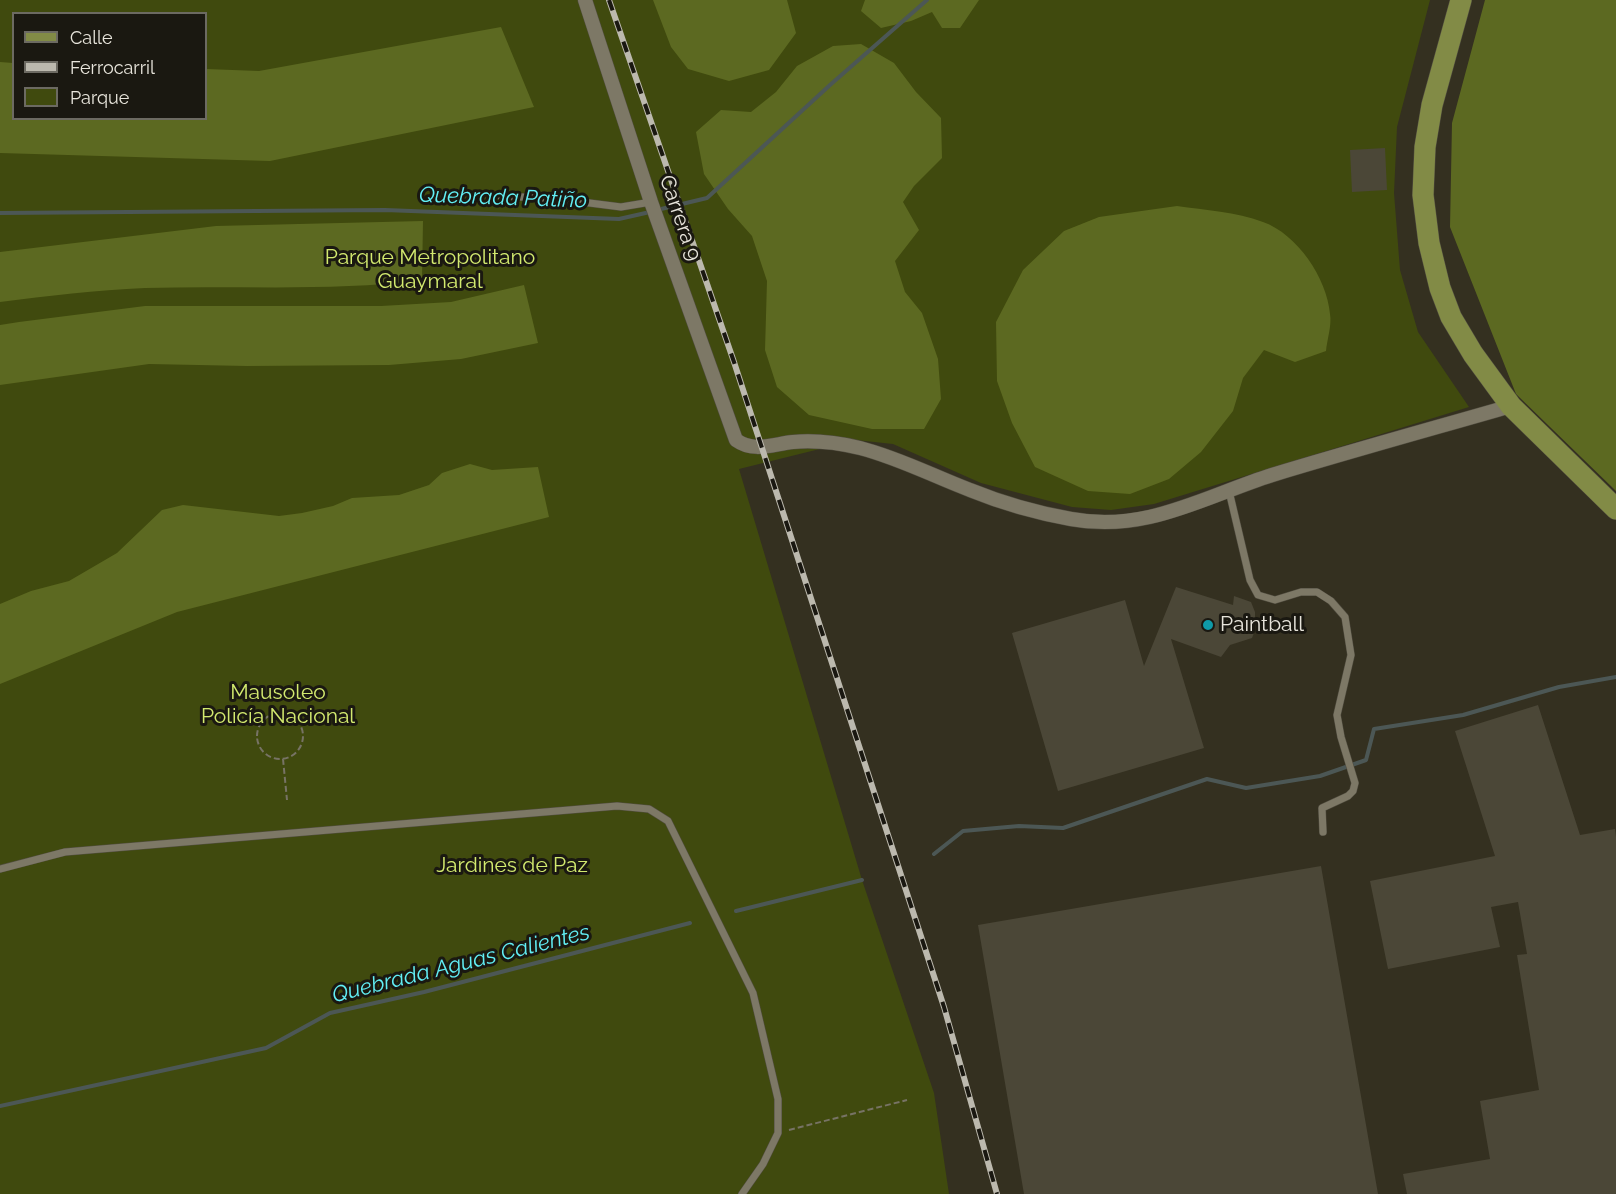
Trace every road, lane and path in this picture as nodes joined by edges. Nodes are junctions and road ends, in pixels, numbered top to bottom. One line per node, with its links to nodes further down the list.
1 (585, 0): 4 (street, Carrera 9)
2 (1461, 0): 5 (main road)
3 (492, 195): 4 (lane)
4 (651, 202): 6 (street, Carrera 9)
5 (1511, 406): 6 (street); 7 (main road)
6 (1229, 491): 10 (lane)
7 (1616, 509)
8 (283, 759): 8 (path); 9 (path)
9 (287, 800)
10 (1323, 832)
11 (0, 869): 13 (lane)
12 (907, 1100): 13 (path)
13 (778, 1133): 14 (lane)
14 (742, 1194)

